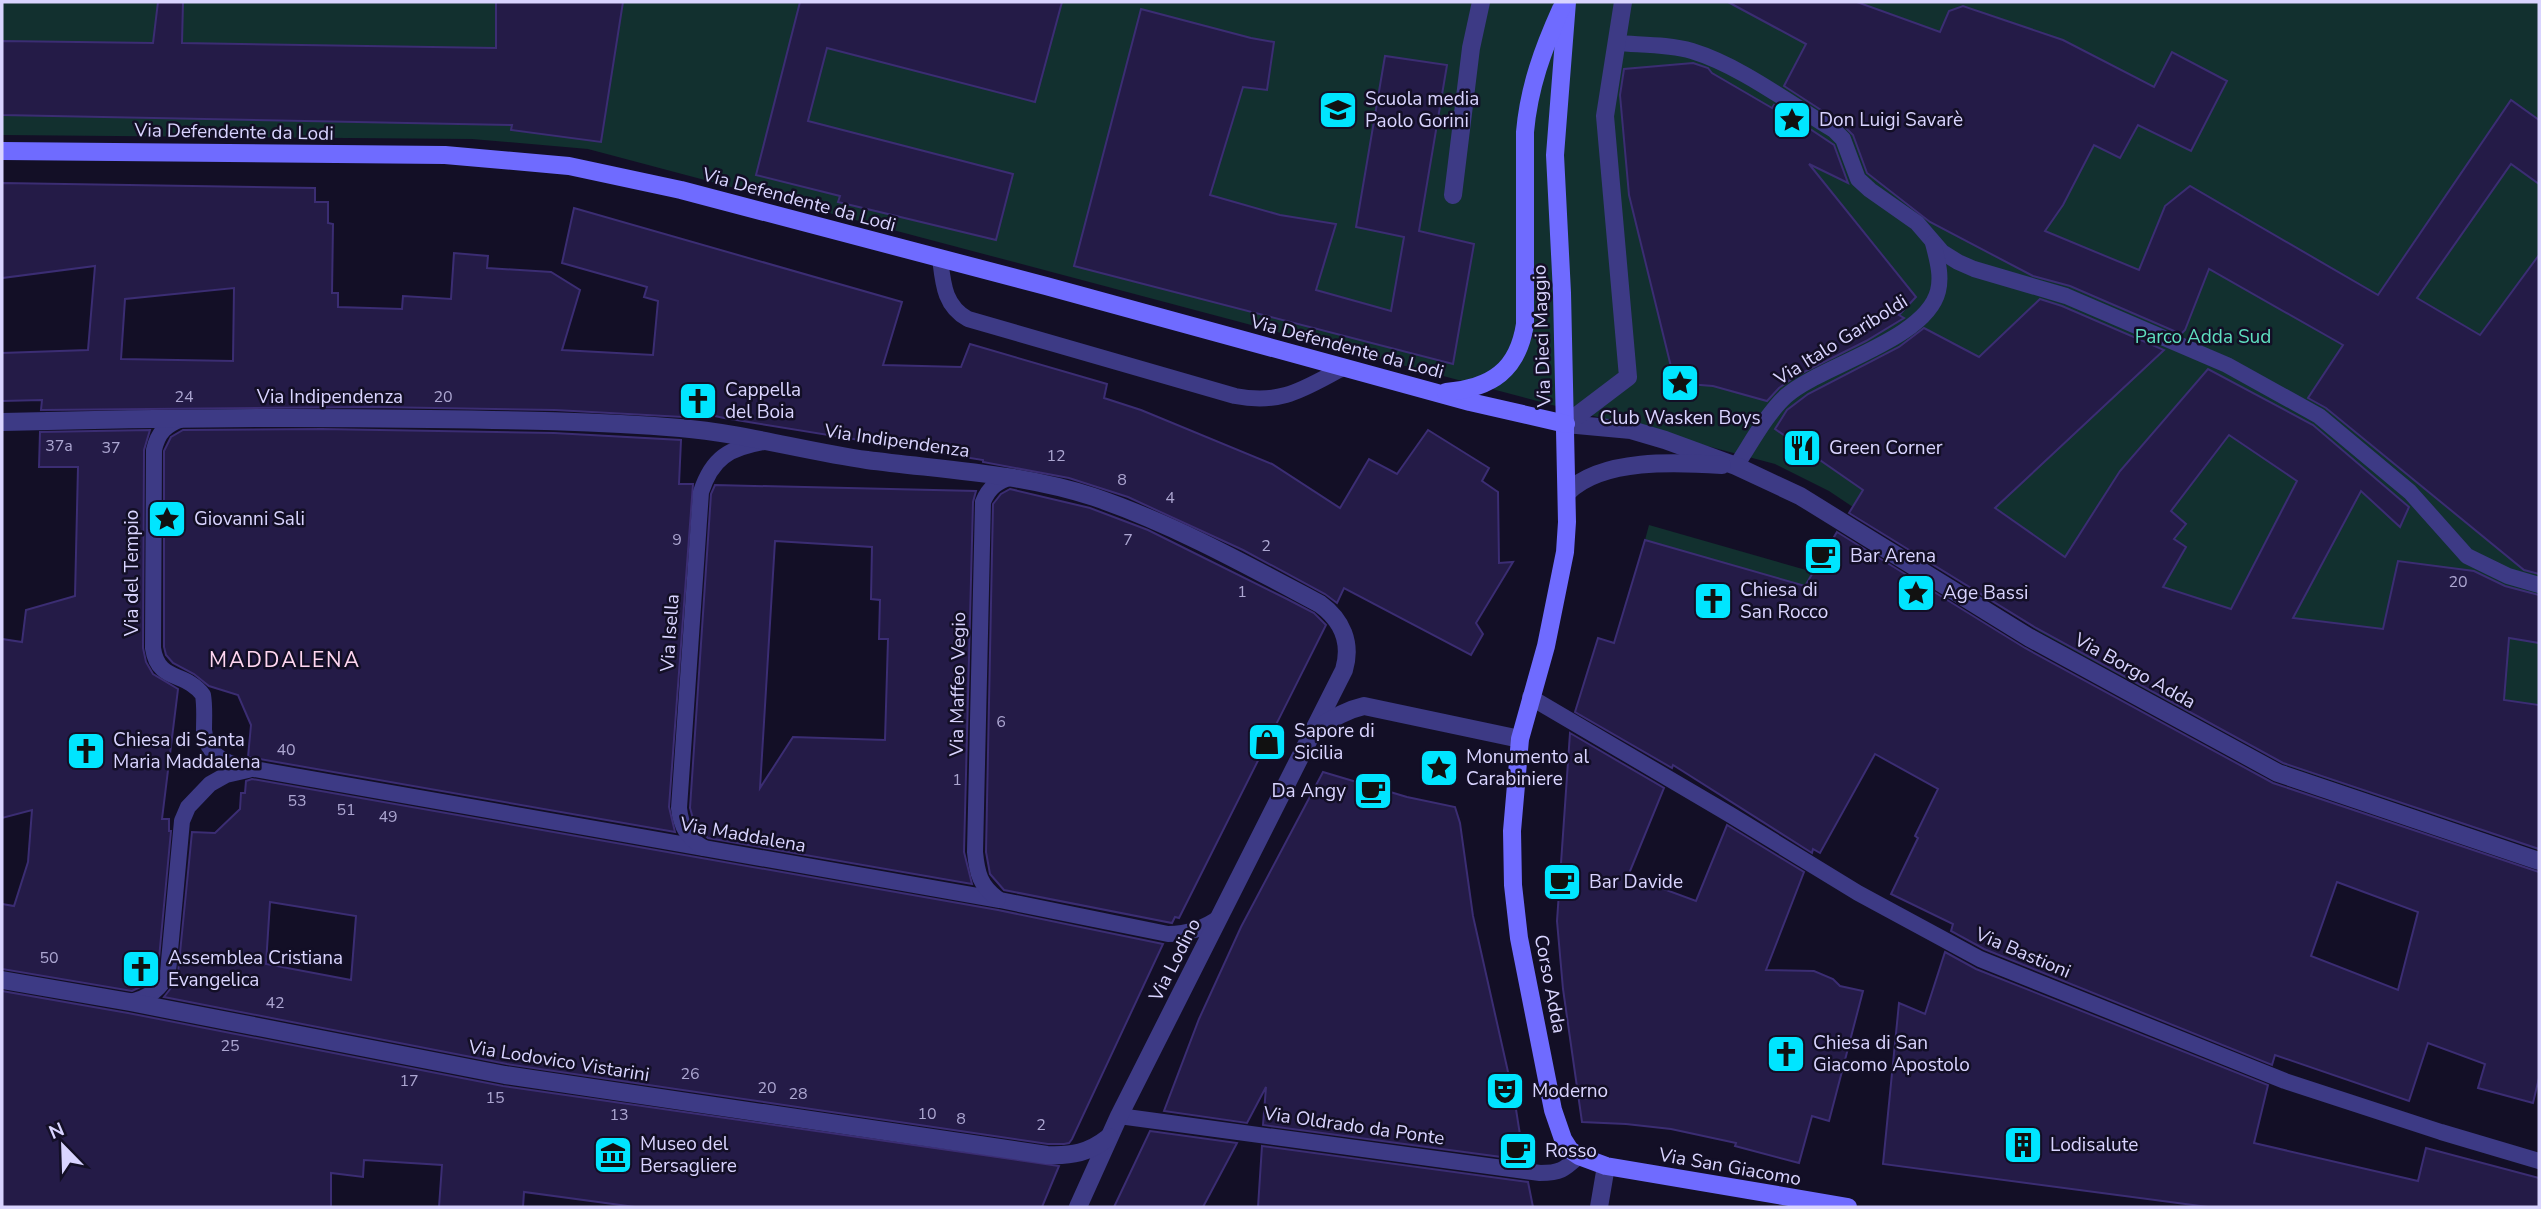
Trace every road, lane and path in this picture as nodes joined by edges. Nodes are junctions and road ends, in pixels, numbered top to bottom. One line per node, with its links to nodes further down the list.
1 (1481, 2): 6 (street)
2 (1566, 2): 10 (street, Via Dieci Maggio); 13 (street, Via Dieci Maggio)
3 (1623, 2): 4 (street, Via Dieci Maggio)
4 (1616, 43): 7 (lane); 13 (street, Via Dieci Maggio)
5 (2, 151): 8 (street, Via Defendente da Lodi)
6 (1453, 195)
7 (1932, 241): 15 (lane, Via Italo Gariboldi); 18 (lane)
8 (940, 258): 9 (street, Via Defendente da Lodi); 9 (lane)
9 (1343, 368): 10 (street, Via Defendente da Lodi)
10 (1436, 393): 13 (street, Via Defendente da Lodi)
11 (186, 417): 12 (street, Via Indipendenza); 14 (street, Via Indipendenza); 22 (lane, Via del Tempio)
12 (2, 422)
13 (1566, 424): 15 (street, Via Borgo Adda); 17 (street, Corso Adda)
14 (764, 442): 16 (street, Via Indipendenza); 23 (lane, Via Isella)
15 (1735, 467): 17 (street, Via Borgo Adda); 24 (street, Via Borgo Adda)
16 (1014, 477): 20 (street, Via Indipendenza); 25 (lane, Via Maffeo Vegio)
17 (1568, 492): 19 (street, Corso Adda)
18 (2539, 586)
19 (1530, 697): 21 (street, Corso Adda); 32 (lane, Via Bastioni)
20 (1312, 733): 21 (street); 26 (street, Via Lodino)
21 (1520, 739): 31 (street, Corso Adda)
22 (254, 769): 23 (lane, Via Maddalena); 28 (lane)
23 (709, 851): 25 (lane, Via Maddalena)
24 (2539, 861)
25 (1000, 900): 26 (lane, Via Maddalena)
26 (1220, 917): 29 (street, Via Lodino)
27 (2, 980): 28 (street, Via Lodovico Vistarini)
28 (130, 1002): 30 (street, Via Lodovico Vistarini)
29 (1119, 1115): 30 (street, Via Lodino); 31 (lane, Via Oldrado da Ponte)
30 (1109, 1137): 34 (street, Via Lodino)
31 (1578, 1156): 33 (street)
32 (2539, 1161)
33 (1606, 1166): 35 (street); 36 (street, Via San Giacomo)
34 (1078, 1207)
35 (1599, 1207)
36 (1848, 1207)

